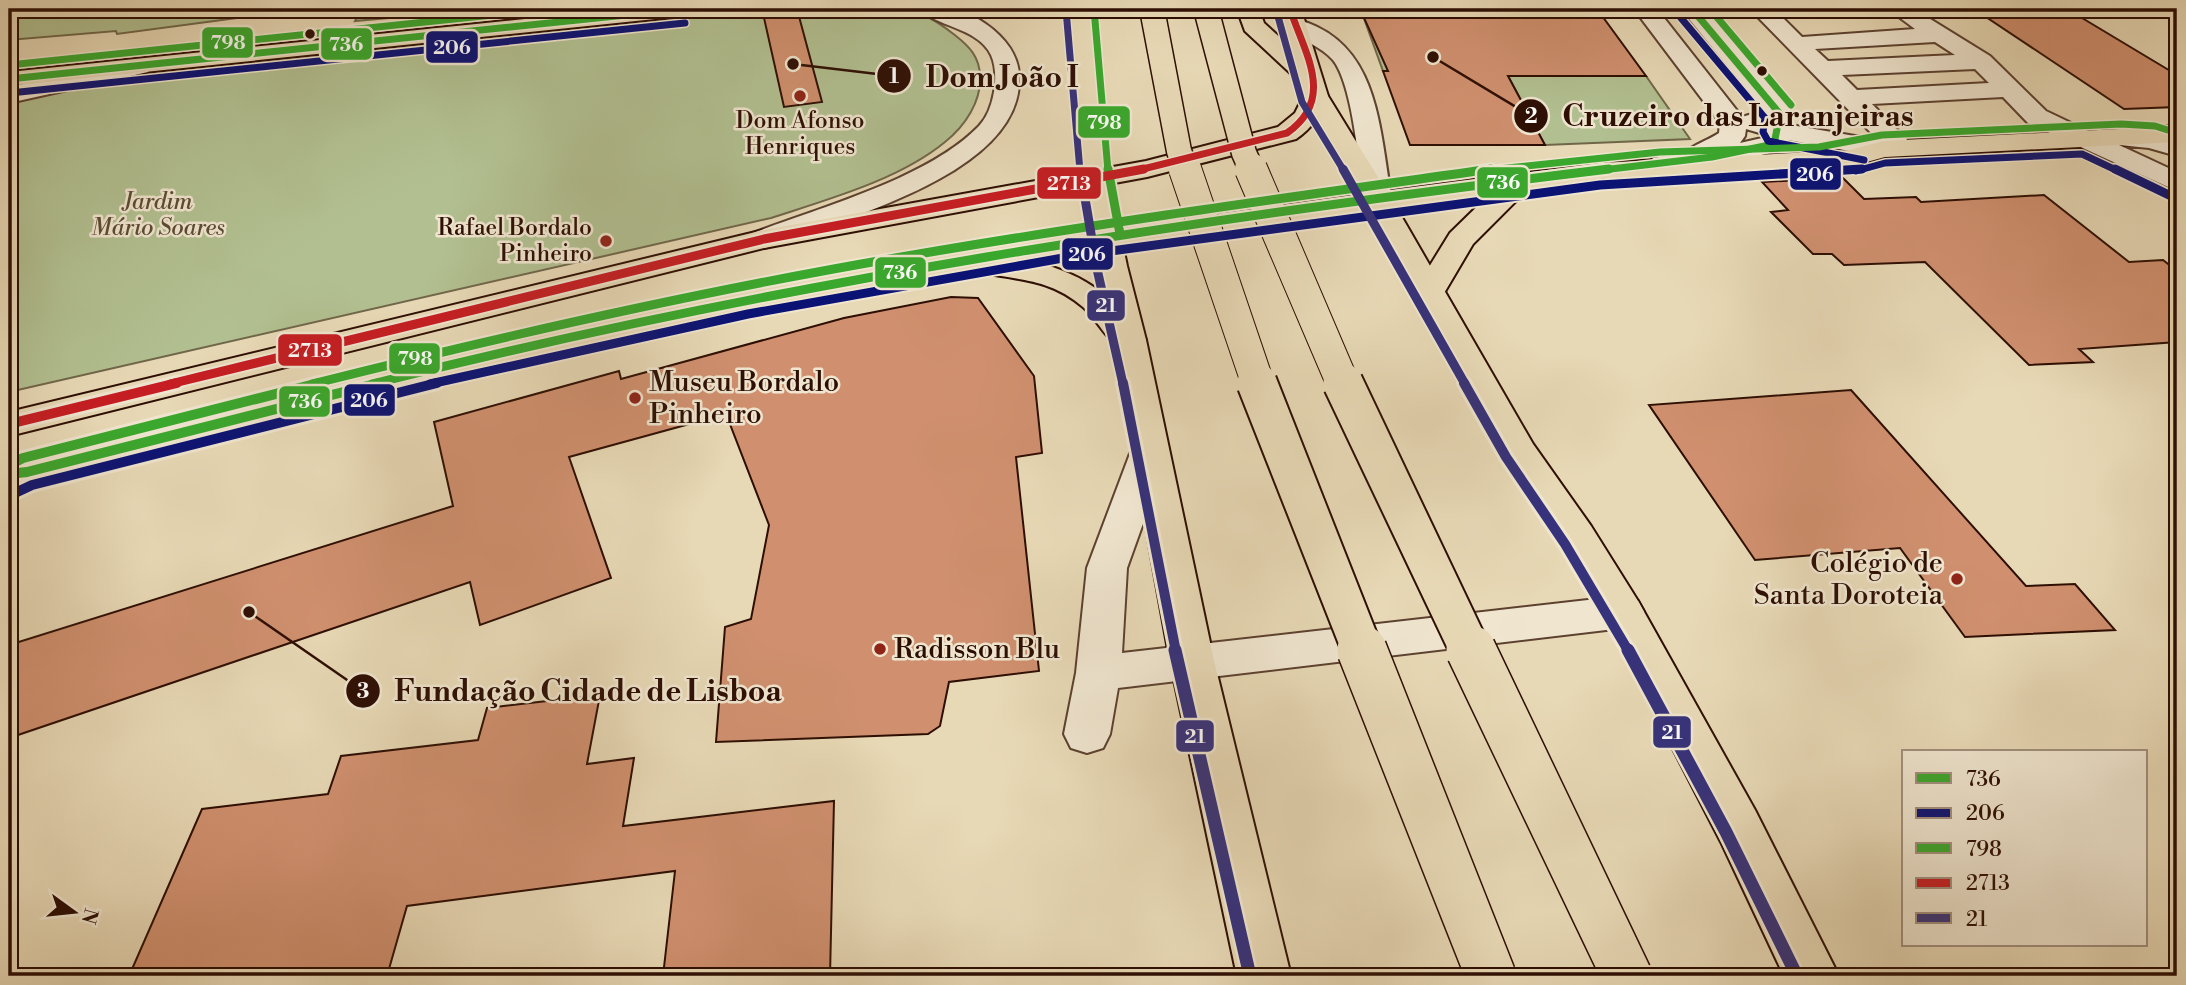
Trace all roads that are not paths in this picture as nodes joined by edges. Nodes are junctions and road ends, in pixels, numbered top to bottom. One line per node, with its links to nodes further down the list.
1 (684, 9): 15 (main road)
2 (933, 9): 35 (street)
3 (1080, 9): 30 (main road)
4 (1153, 9): 47 (main road, bridge)
5 (1206, 9): 48 (main road, bridge)
6 (1248, 9): 18 (main road)
7 (1645, 9): 22 (street)
8 (1692, 9): 23 (street)
9 (1895, 13): 13 (street)
10 (1768, 16): 12 (street)
11 (1293, 18): 18 (main road); 33 (street)
12 (1797, 32): 13 (street); 16 (street)
13 (1940, 35): 14 (street)
14 (1980, 61): 16 (street); 19 (street)
15 (151, 64): 17 (main road); 20 (street)
16 (1821, 69): 21 (street)
17 (9, 79)
18 (1312, 87): 30 (main road); 33 (main road)
19 (2008, 89): 21 (street); 26 (street)
20 (9, 94)
21 (1852, 98): 27 (street)
22 (1727, 113): 23 (street); 29 (street)
23 (1779, 122): 27 (street); 29 (street)
24 (2177, 134): 25 (main road)
25 (2122, 138): 26 (main road); 28 (street)
26 (2085, 140): 27 (main road); 32 (street)
27 (1892, 148): 29 (main road)
28 (2177, 148)
29 (1637, 167): 31 (main road)
30 (1095, 179): 34 (main road); 35 (main road)
31 (1521, 180): 33 (main road); 37 (main road)
32 (2177, 183)
33 (1378, 200): 34 (main road); 37 (main road)
34 (1106, 237): 36 (main road); 38 (main road)
35 (764, 239): 39 (main road)
36 (947, 264): 38 (main road); 41 (main road)
37 (1429, 293): 42 (main road)
38 (1129, 340): 40 (main road)
39 (9, 424)
40 (1150, 451): 43 (main road); 44 (street)
41 (15, 475)
42 (1623, 612): 43 (street); 49 (main road)
43 (1192, 661): 44 (street); 46 (main road)
44 (1098, 673): 45 (street)
45 (1087, 734)
46 (1264, 976)
47 (1491, 976)
48 (1627, 976)
49 (1812, 976)

